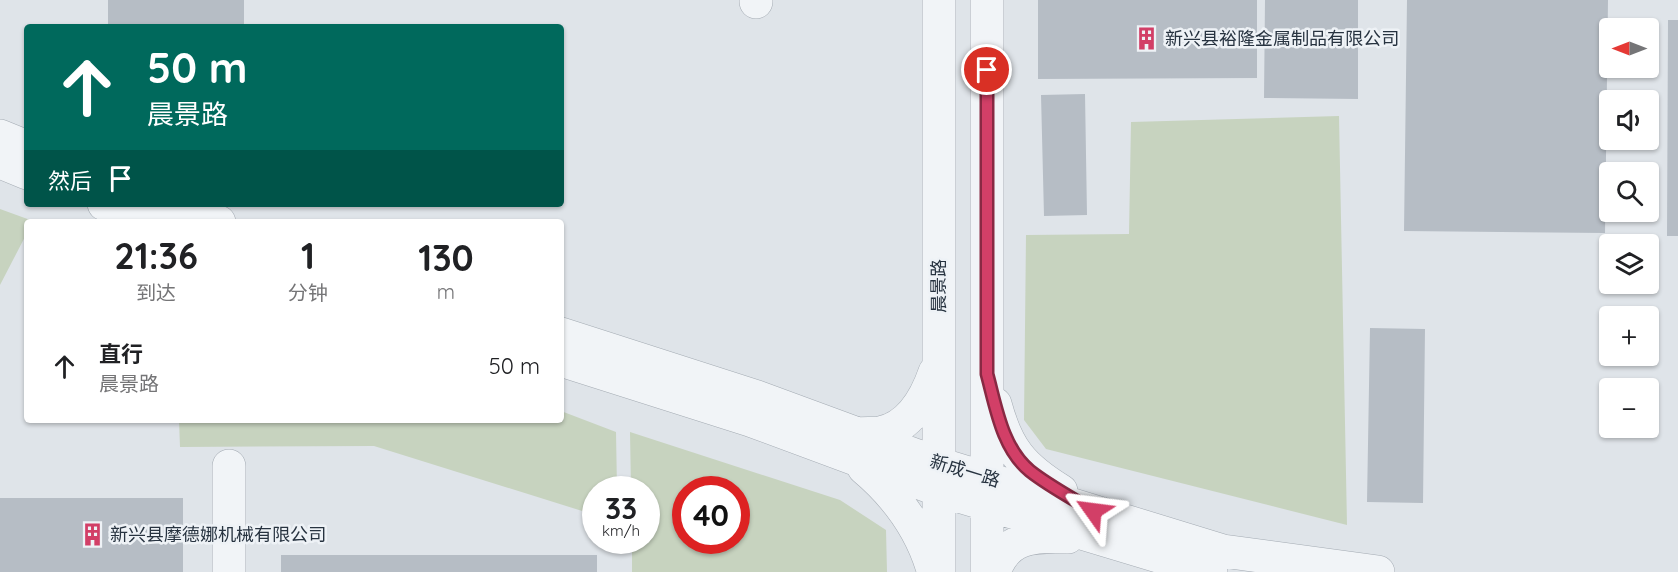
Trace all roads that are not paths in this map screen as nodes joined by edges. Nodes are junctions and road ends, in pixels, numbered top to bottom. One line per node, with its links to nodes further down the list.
1 (939, 0): 12 (street, 晨景路)
2 (987, 0): 14 (street)
3 (0, 136): 4 (street)
4 (24, 146)
5 (0, 162): 6 (street)
6 (24, 172)
7 (112, 207): 9 (street)
8 (178, 207): 10 (street)
9 (142, 219)
10 (211, 219)
11 (564, 335): 15 (street, 新成一路)
12 (939, 358): 15 (street); 17 (street, 晨景路)
13 (564, 361): 15 (street, 新成一路)
14 (987, 374): 18 (street); 19 (street)
15 (855, 446): 17 (street, 新成一路); 21 (street)
16 (229, 466): 20 (street)
17 (939, 477): 18 (street, 新成一路); 22 (street, 晨景路)
18 (987, 491): 19 (street, 新成一路); 23 (street)
19 (1094, 524): 24 (street); 25 (street, 新成一路); 26 (street, 新成一路)
20 (229, 572)
21 (934, 572)
22 (939, 572)
23 (987, 572)
24 (994, 572)
25 (1211, 572)
26 (1378, 572)

